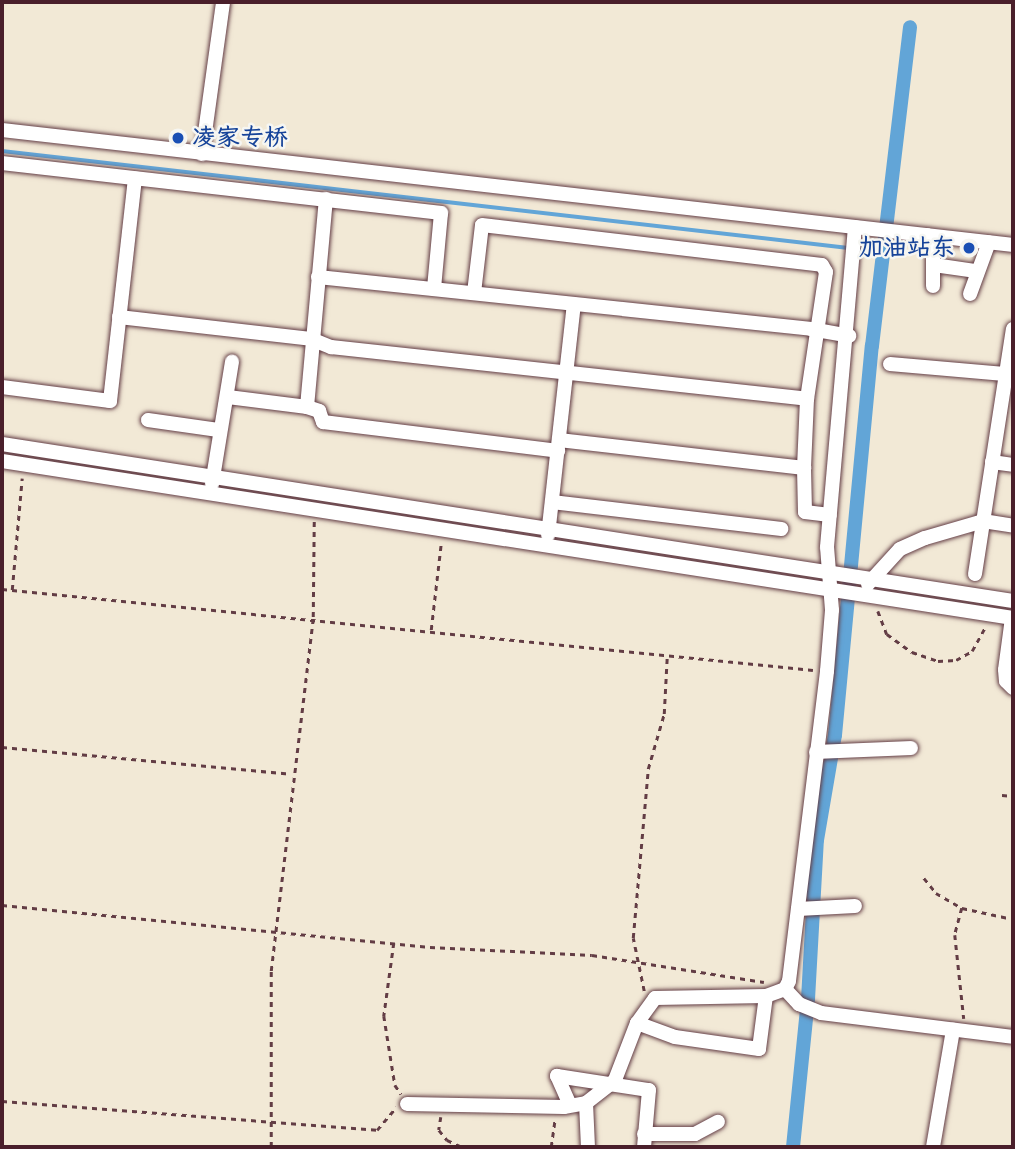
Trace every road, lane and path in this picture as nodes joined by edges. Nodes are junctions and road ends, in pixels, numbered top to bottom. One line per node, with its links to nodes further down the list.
1 (223, 2): 3 (street)
2 (2, 130): 3 (street)
3 (202, 154): 7 (street)
4 (2, 163): 5 (street)
5 (135, 178): 6 (street); 19 (street)
6 (326, 199): 13 (street); 15 (street)
7 (855, 227): 8 (street); 22 (street)
8 (927, 235): 9 (street); 11 (street)
9 (989, 242): 10 (street); 12 (street)
10 (1013, 245)
11 (934, 265): 12 (street); 14 (street)
12 (975, 271): 17 (street)
13 (318, 277): 15 (street); 23 (street)
14 (933, 286)
15 (433, 289): 16 (street)
16 (474, 293): 18 (street); 21 (street)
17 (970, 294)
18 (574, 304): 21 (street); 26 (street)
19 (119, 317): 23 (street); 28 (street)
20 (1012, 329): 27 (street)
21 (818, 331): 22 (street); 30 (street)
22 (849, 336): 45 (street)
23 (311, 339): 26 (street); 31 (street)
24 (232, 362): 29 (street)
25 (890, 364): 27 (street)
26 (566, 372): 30 (street); 35 (street)
27 (1005, 374): 37 (street)
28 (2, 387)
29 (228, 397): 31 (street); 33 (street)
30 (807, 400): 40 (street)
31 (307, 407): 35 (street)
32 (149, 420): 33 (street)
33 (218, 430): 41 (street)
34 (2, 444): 41 (street)
35 (558, 446): 40 (street); 43 (street)
36 (2, 461): 38 (street)
37 (992, 462): 39 (street); 46 (street)
38 (23, 465): 42 (street); 56 (path)
39 (1013, 465)
40 (804, 468): 45 (street)
41 (213, 476): 42 (street); 48 (street)
42 (210, 495): 44 (street)
43 (552, 502): 48 (street); 49 (street)
44 (315, 511): 50 (street); 61 (path)
45 (830, 515): 52 (street)
46 (983, 521): 47 (street); 53 (street); 54 (street)
47 (1013, 526)
48 (549, 529): 51 (street); 52 (street)
49 (781, 529)
50 (442, 530): 51 (street); 63 (path)
51 (547, 546): 57 (street)
52 (827, 572): 54 (street); 57 (street)
53 (975, 574)
54 (864, 578): 58 (street); 59 (street)
55 (2, 589): 56 (path)
56 (12, 590): 61 (path)
57 (836, 591): 58 (street); 65 (street)
58 (868, 596): 60 (street); 60 (path)
59 (1013, 601)
60 (990, 614): 62 (street)
61 (313, 617): 63 (path); 70 (path)
62 (1013, 618): 66 (street)
63 (430, 630): 64 (path)
64 (667, 656): 65 (path); 81 (path)
65 (827, 671): 69 (street)
66 (1013, 688)
67 (2, 747): 70 (path)
68 (911, 748): 69 (street)
69 (821, 752): 77 (street)
70 (292, 774): 79 (path)
71 (1002, 795): 72 (path)
72 (1013, 796)
73 (923, 878): 76 (path)
74 (2, 905): 79 (path)
75 (855, 906): 77 (street)
76 (962, 908): 78 (path); 87 (path)
77 (802, 909): 82 (street)
78 (1013, 919)
79 (277, 930): 80 (path); 95 (path)
80 (394, 943): 81 (path); 92 (path)
81 (638, 962): 82 (path); 84 (path)
82 (785, 989): 83 (street); 87 (street)
83 (766, 996): 84 (street); 85 (street)
84 (646, 1005): 85 (street)
85 (637, 1023): 89 (street)
86 (1013, 1030): 88 (street)
87 (958, 1031): 88 (street); 102 (street)
88 (1013, 1037)
89 (612, 1083): 91 (street); 94 (street); 97 (street)
90 (2, 1101): 95 (path)
91 (586, 1102): 94 (street); 101 (street)
92 (407, 1104): 93 (street); 95 (path)
93 (441, 1106): 94 (street); 99 (path)
94 (564, 1106): 100 (path)
95 (270, 1120): 98 (path)
96 (718, 1122): 97 (street)
97 (644, 1141)
98 (271, 1147)
99 (462, 1147)
100 (551, 1147)
101 (588, 1147)
102 (933, 1147)

